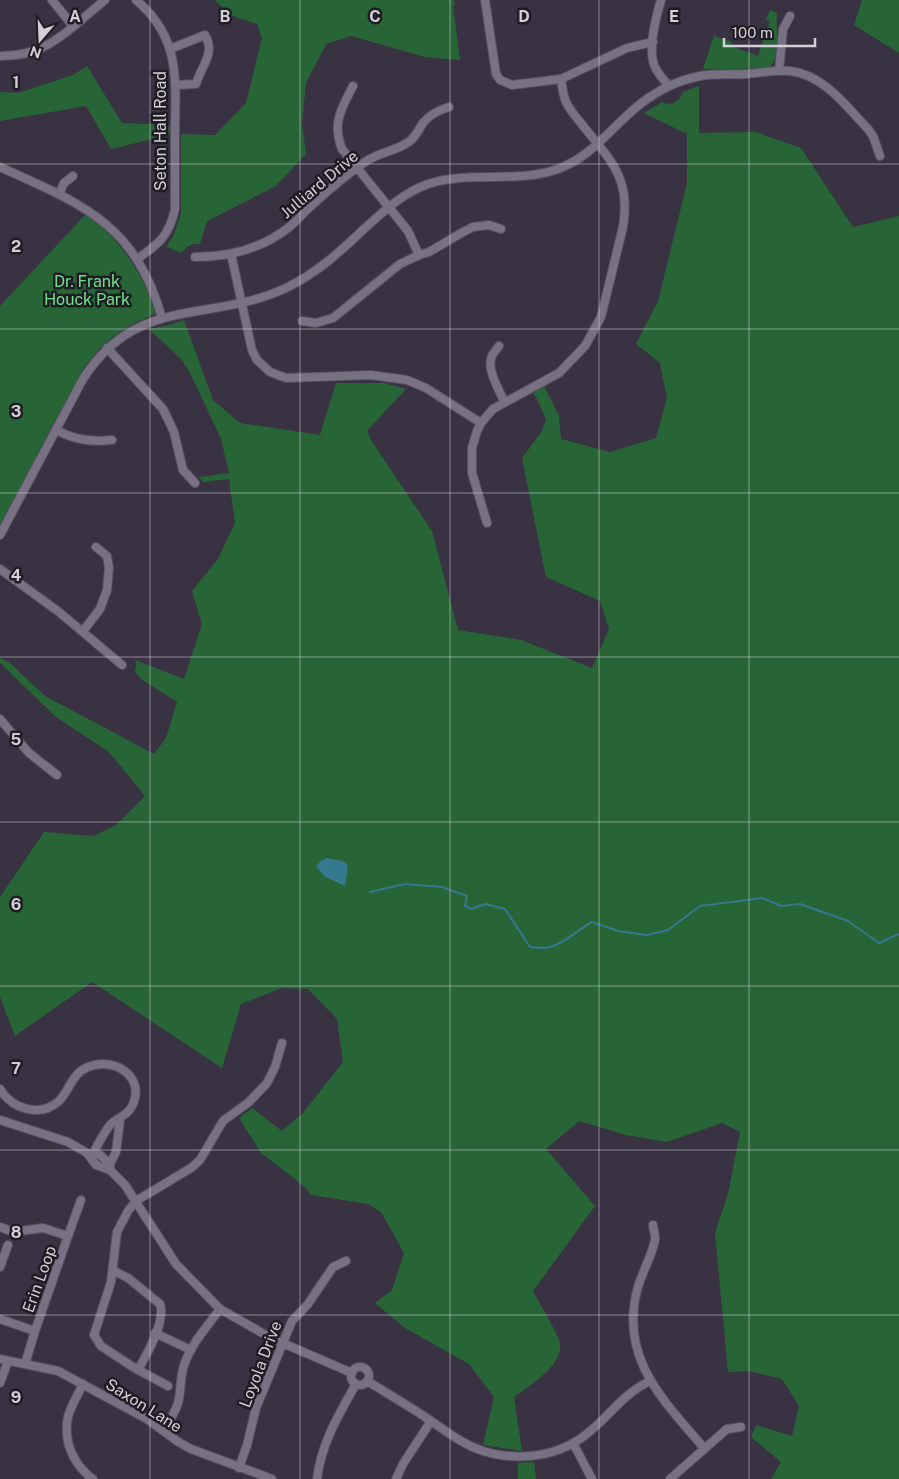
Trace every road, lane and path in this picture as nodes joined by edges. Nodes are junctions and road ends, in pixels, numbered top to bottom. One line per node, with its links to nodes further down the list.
1 (52, 0): 7 (street)
2 (105, 0): 7 (street)
3 (136, 0): 9 (street, Seton Hall Road)
4 (485, 0): 12 (street)
5 (661, 0): 8 (street)
6 (790, 16): 11 (street)
7 (73, 26): 10 (street)
8 (653, 42): 12 (street); 15 (street)
9 (170, 49): 13 (street, Seton Hall Road); 13 (street)
10 (0, 56)
11 (779, 71): 15 (street); 18 (street)
12 (561, 79): 17 (street)
13 (176, 85): 28 (street, Seton Hall Road)
14 (353, 86): 20 (street)
15 (669, 86): 17 (street)
16 (448, 107): 20 (street, Julliard Drive)
17 (598, 144): 23 (street); 34 (street)
18 (880, 156)
19 (0, 167): 22 (street)
20 (357, 168): 23 (street); 25 (street, Julliard Drive)
21 (73, 176): 22 (street)
22 (59, 194): 28 (street)
23 (388, 207): 26 (street); 29 (street)
24 (501, 229): 26 (street)
25 (231, 254): 27 (street, Julliard Drive); 29 (street)
26 (419, 255): 31 (street)
27 (195, 257)
28 (137, 259): 30 (street)
29 (242, 303): 30 (street); 35 (street)
30 (162, 318): 33 (street)
31 (302, 321)
32 (499, 346): 34 (street)
33 (107, 348): 36 (street); 38 (street)
34 (504, 401): 35 (street)
35 (481, 423): 39 (street)
36 (56, 430): 37 (street); 40 (street)
37 (112, 440)
38 (195, 482)
39 (487, 523)
40 (0, 535)
41 (96, 547): 43 (street)
42 (0, 569): 43 (street)
43 (82, 631): 44 (street)
44 (122, 665)
45 (0, 719): 46 (street)
46 (57, 775)
47 (282, 1043): 54 (street)
48 (0, 1090): 50 (street)
49 (0, 1120): 51 (street)
50 (120, 1120): 51 (street); 52 (street)
51 (90, 1153): 52 (street)
52 (110, 1167): 54 (street)
53 (81, 1200): 57 (street, Erin Loop)
54 (136, 1201): 61 (street); 62 (street)
55 (653, 1225): 73 (street)
56 (0, 1227): 57 (street, Erin Loop)
57 (68, 1236): 64 (street, Erin Loop)
58 (8, 1244): 60 (street)
59 (346, 1261): 66 (street, Loyola Drive)
60 (0, 1267)
61 (114, 1271): 65 (street); 70 (street)
62 (220, 1309): 66 (street); 67 (street)
63 (0, 1319): 64 (street, Erin Loop)
64 (35, 1331): 69 (street, Erin Loop)
65 (155, 1333): 67 (street); 70 (street)
66 (282, 1343): 71 (street); 83 (street, Loyola Drive)
67 (191, 1350): 80 (street)
68 (4, 1360): 69 (street, Saxon Lane); 74 (street)
69 (25, 1364): 75 (street, Saxon Lane)
70 (138, 1370): 77 (street)
71 (352, 1373): 72 (street); 76 (street)
72 (368, 1381): 76 (street); 78 (street)
73 (650, 1381): 81 (street); 82 (street)
74 (0, 1383)
75 (83, 1384): 80 (street, Saxon Lane); 84 (street)
76 (356, 1384): 86 (street)
77 (168, 1386)
78 (431, 1421): 81 (street); 87 (street)
79 (741, 1427): 82 (street)
80 (163, 1431): 83 (street, Saxon Lane)
81 (573, 1443): 88 (street)
82 (704, 1448): 89 (street)
83 (239, 1468): 85 (street, Saxon Lane)
84 (93, 1479)
85 (272, 1479)
86 (317, 1479)
87 (396, 1479)
88 (592, 1479)
89 (670, 1479)

